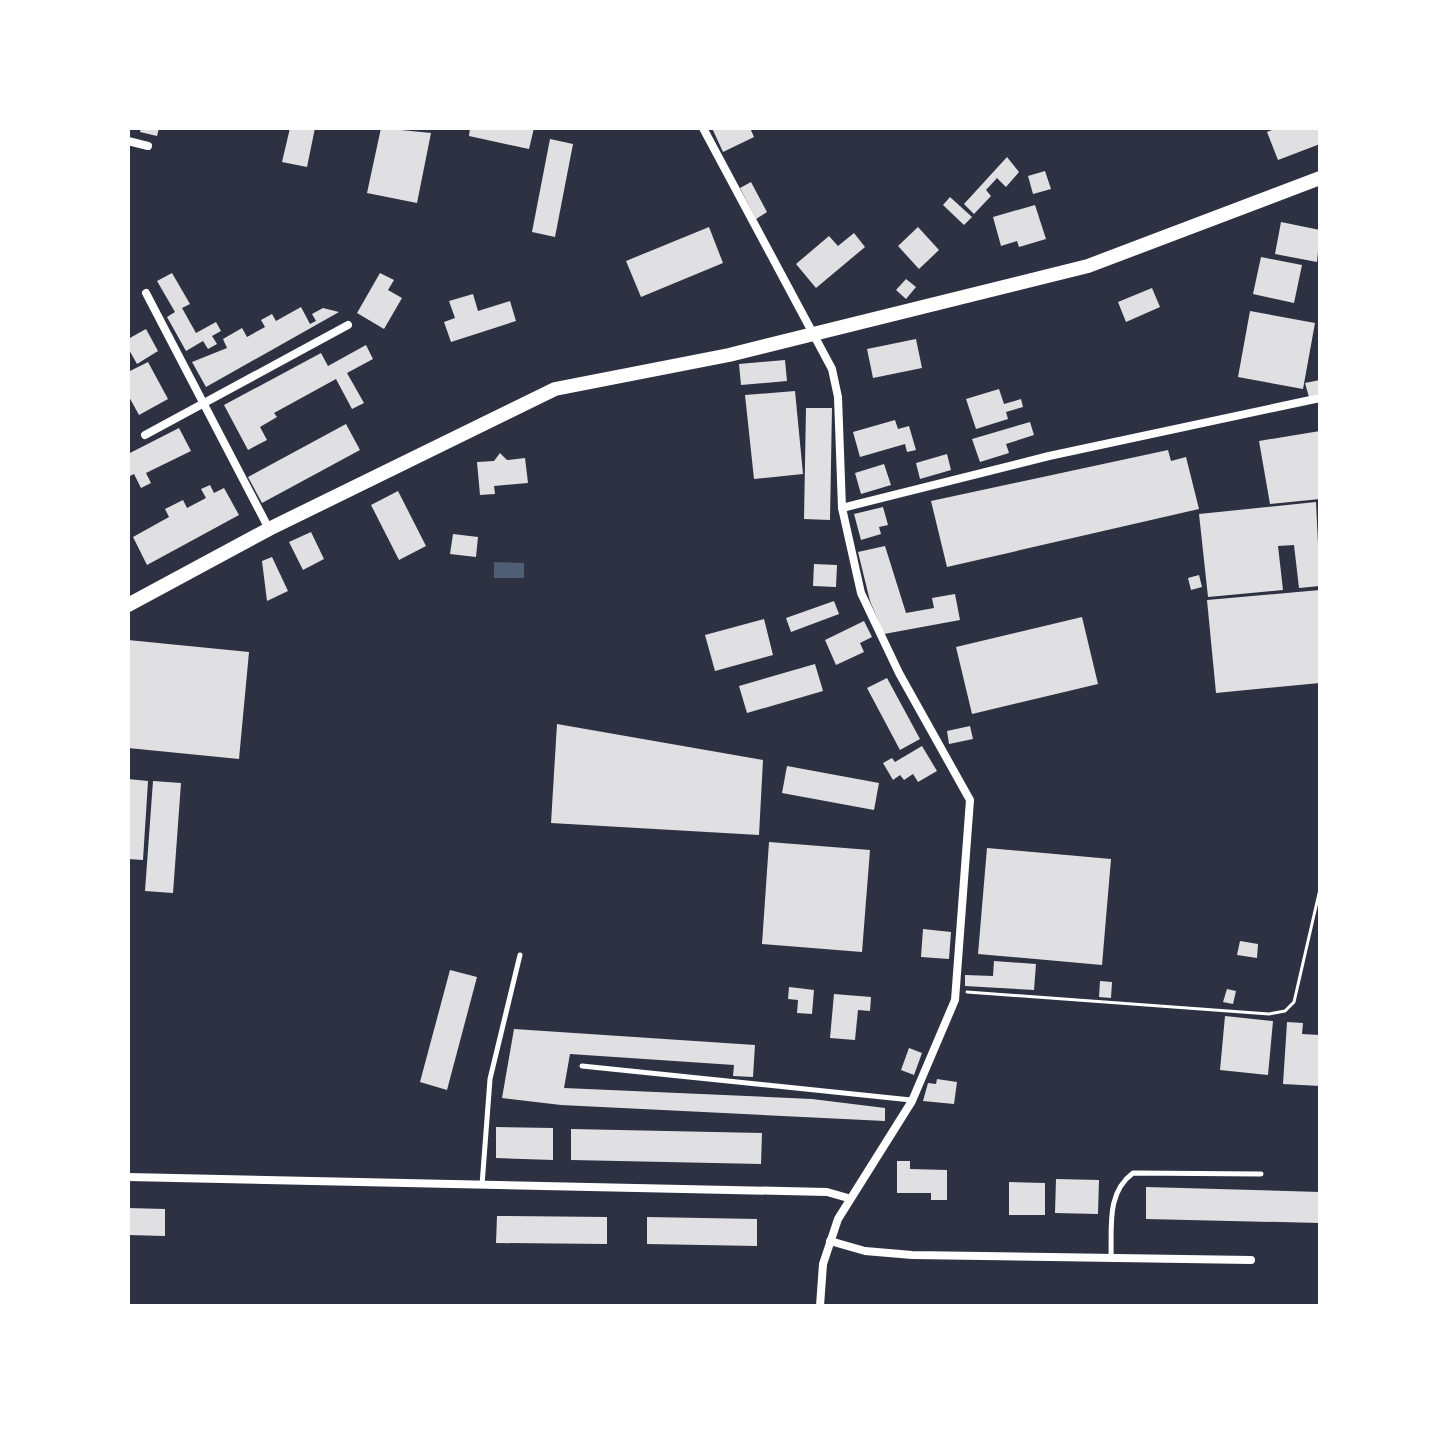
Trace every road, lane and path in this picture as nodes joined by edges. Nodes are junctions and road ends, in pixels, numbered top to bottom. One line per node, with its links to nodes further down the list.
1 (703, 128): 7 (street)
2 (128, 141): 3 (street)
3 (148, 146)
4 (1320, 178): 7 (main road)
5 (146, 293): 9 (street)
6 (348, 325): 9 (street)
7 (812, 334): 11 (street); 12 (main road)
8 (1320, 398): 11 (street)
9 (203, 403): 10 (street); 12 (street)
10 (145, 435)
11 (842, 508): 16 (street)
12 (269, 529): 13 (main road)
13 (128, 605)
14 (1320, 889): 16 (path)
15 (520, 955): 21 (lane)
16 (957, 992): 18 (street)
17 (582, 1066): 18 (lane)
18 (912, 1101): 22 (street)
19 (1261, 1174): 24 (lane)
20 (128, 1177): 21 (street)
21 (481, 1186): 22 (street)
22 (848, 1198): 23 (street)
23 (830, 1241): 24 (street); 26 (street)
24 (1111, 1258): 25 (street)
25 (1251, 1260)
26 (820, 1306)

